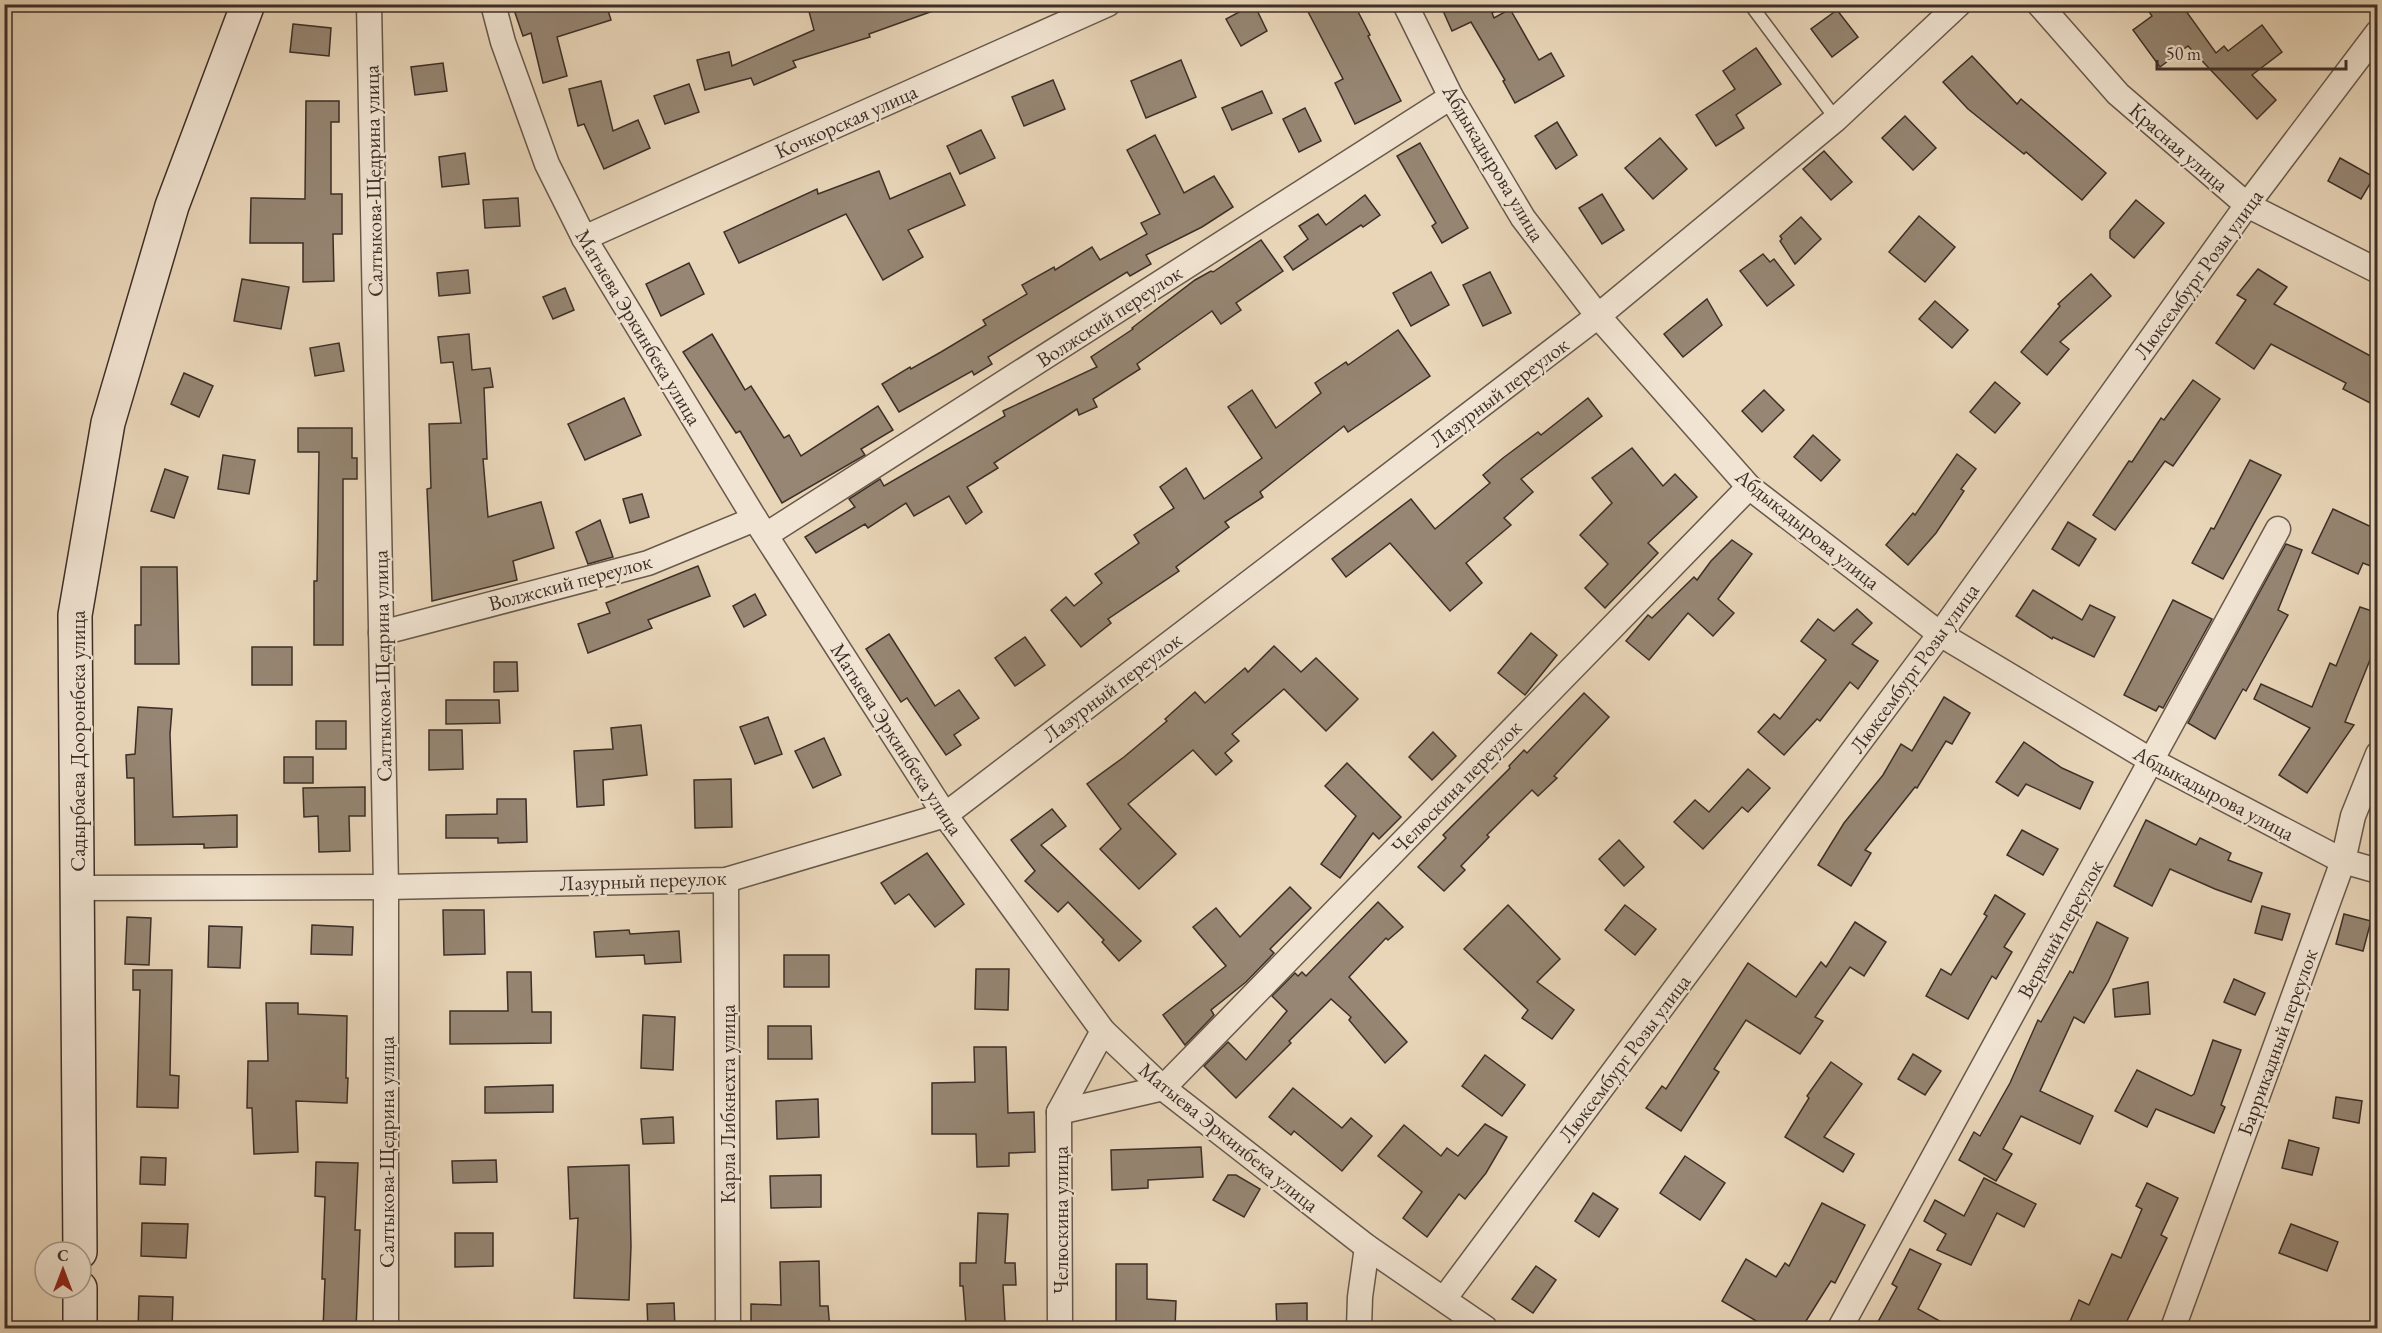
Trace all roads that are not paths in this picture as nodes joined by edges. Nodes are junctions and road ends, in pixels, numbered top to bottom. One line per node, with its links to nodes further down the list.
1 (248, 4): 28 (main road, Садырбаева Дооронбека улица)
2 (369, 4): 19 (street, Салтыкова-Щедрина улица)
3 (493, 4): 13 (street, Матыева Эркинбека улица)
4 (1108, 4): 13 (street, Кочкорская улица)
5 (1406, 4): 10 (street, Абдыкадырова улица)
6 (1750, 4): 11 (lane)
7 (1959, 4): 11 (street, Лазурный переулок)
8 (2039, 4): 12 (street, Красная улица)
9 (2378, 32): 12 (street, Люксембург Розы улица)
10 (1451, 97): 15 (street, Абдыкадырова улица); 17 (street, Волжский переулок)
11 (1836, 119): 15 (street, Лазурный переулок)
12 (2247, 205): 14 (street, Красная улица); 20 (street, Люксембург Розы улица)
13 (584, 238): 17 (street, Матыева Эркинбека улица)
14 (2378, 271)
15 (1598, 316): 16 (street, Абдыкадырова улица); 23 (street, Лазурный переулок)
16 (1749, 487): 20 (street, Абдыкадырова улица); 30 (street, Челюскина переулок)
17 (760, 527): 19 (street, Волжский переулок); 23 (street, Матыева Эркинбека улица)
18 (2278, 529): 22 (street, Верхний переулок)
19 (381, 633): 27 (street, Салтыкова-Щедрина улица)
20 (1940, 634): 22 (street, Абдыкадырова улица); 34 (street, Люксембург Розы улица)
21 (2378, 754): 24 (street, Баррикадный переулок)
22 (2151, 761): 24 (street, Абдыкадырова улица); 42 (street, Верхний переулок)
23 (945, 815): 26 (street, Лазурный переулок); 29 (street, Матыева Эркинбека улица)
24 (2343, 861): 25 (street, Абдыкадырова улица); 43 (street, Баррикадный переулок)
25 (2378, 871)
26 (726, 880): 27 (street, Лазурный переулок); 38 (street, Карла Либкнехта улица)
27 (386, 887): 28 (street, Лазурный переулок); 37 (street, Салтыкова-Щедрина улица)
28 (76, 888): 32 (main road, Садырбаева Дооронбека улица)
29 (1103, 1030): 30 (street, Матыева Эркинбека улица); 31 (street, Челюскина улица)
30 (1163, 1088): 31 (street); 33 (street, Матыева Эркинбека улица)
31 (1059, 1112): 39 (street, Челюскина улица)
32 (80, 1240)
33 (1367, 1247): 34 (street, Матыева Эркинбека улица); 40 (street)
34 (1444, 1299): 41 (street, Матыева Эркинбека улица)
35 (80, 1300): 36 (main road)
36 (80, 1329)
37 (386, 1329)
38 (728, 1329)
39 (1060, 1329)
40 (1359, 1329)
41 (1485, 1329)
42 (1840, 1329)
43 (2173, 1329)

